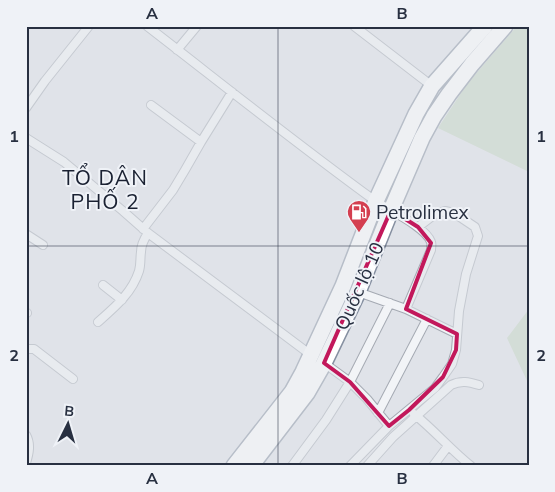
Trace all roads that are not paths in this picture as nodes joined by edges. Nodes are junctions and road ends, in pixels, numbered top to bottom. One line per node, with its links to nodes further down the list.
1 (89, 26): 11 (street)
2 (147, 26): 7 (street)
3 (197, 26): 7 (street)
4 (354, 26): 8 (street)
5 (485, 26): 8 (highway, Quốc lộ 10)
6 (505, 26): 15 (highway, Quốc lộ 10)
7 (177, 50): 9 (street)
8 (432, 86): 14 (highway, Quốc lộ 10)
9 (232, 92): 13 (street); 14 (street)
10 (151, 105): 13 (street)
11 (26, 108)
12 (26, 138): 17 (street)
13 (201, 142): 17 (street)
14 (376, 201): 15 (street); 29 (highway, Quốc lộ 10)
15 (391, 210): 16 (street); 21 (highway, Quốc lộ 10)
16 (418, 227): 24 (street); 27 (street)
17 (146, 231): 22 (street); 29 (street)
18 (26, 234): 19 (street)
19 (43, 245)
20 (103, 285): 22 (street)
21 (358, 292): 23 (street); 29 (highway, Quốc lộ 10)
22 (122, 300): 26 (street)
23 (390, 303): 24 (street); 31 (street)
24 (406, 309): 25 (street)
25 (427, 319): 27 (street); 33 (street)
26 (98, 322)
27 (457, 334): 34 (street)
28 (26, 349): 30 (street)
29 (317, 359): 31 (street); 40 (highway, Quốc lộ 10); 41 (highway, Quốc lộ 10)
30 (73, 379)
31 (350, 382): 33 (street); 42 (street)
32 (479, 385): 34 (street)
33 (378, 413): 35 (street)
34 (413, 413): 35 (street); 37 (street); 38 (street)
35 (389, 426): 37 (street)
36 (26, 435): 39 (street)
37 (377, 446): 43 (street); 44 (street)
38 (448, 446): 45 (street); 46 (street)
39 (26, 462)
40 (234, 466)
41 (252, 466)
42 (292, 466)
43 (350, 466)
44 (366, 466)
45 (433, 466)
46 (471, 466)

